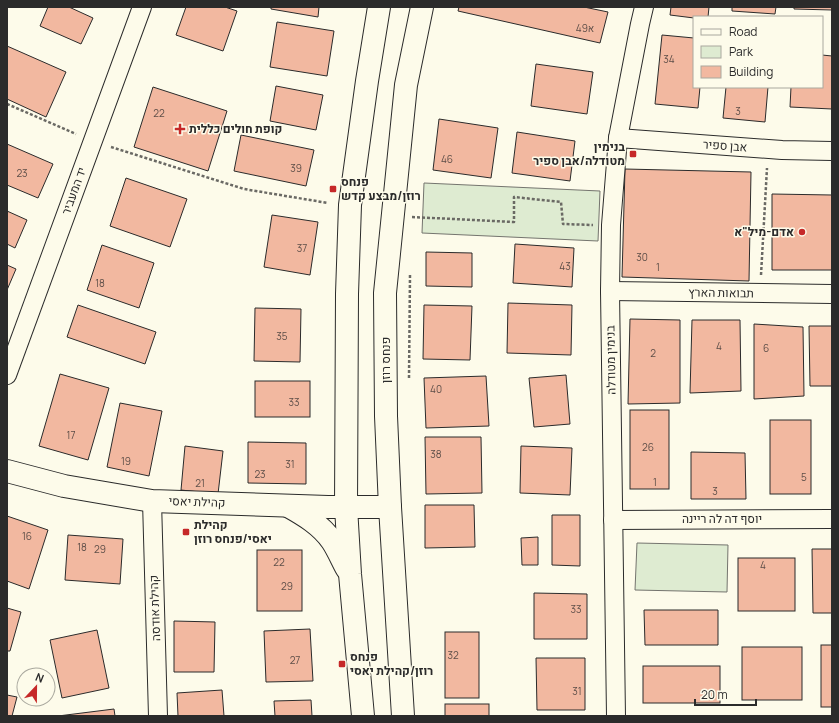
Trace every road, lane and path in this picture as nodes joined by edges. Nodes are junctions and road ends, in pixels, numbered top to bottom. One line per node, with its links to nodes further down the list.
1 (142, 7): 7 (street, יד המעביר)
2 (380, 7): 10 (main road)
3 (422, 7): 23 (main road, פנחס רוזן)
4 (644, 7): 6 (street, בנימין מטודלה)
5 (7, 104): 7 (path)
6 (618, 138): 8 (street, אבן ספיר); 12 (street, בנימין מטודלה)
7 (93, 141): 10 (path); 17 (street, יד המעביר)
8 (768, 149): 9 (street, אבן ספיר); 15 (path)
9 (832, 151)
10 (350, 205): 22 (main road)
11 (412, 217): 12 (path)
12 (611, 225): 14 (street, בנימין מטודלה)
13 (410, 268): 18 (path)
14 (610, 291): 15 (street, תבואות הארץ); 25 (street, בנימין מטודלה)
15 (759, 293): 16 (street, תבואות הארץ)
16 (832, 294)
17 (7, 375)
18 (409, 383)
19 (7, 471): 20 (main road, קהילת יאסי)
20 (152, 501): 21 (main road, קהילת יאסי); 27 (street, קהילת אודסה)
21 (288, 506): 22 (main road, קהילת יאסי); 26 (main road)
22 (346, 507): 23 (main road, קהילת יאסי); 26 (main road)
23 (390, 507): 29 (main road, פנחס רוזן)
24 (832, 519): 25 (street, יוסף דה לה ריינה)
25 (613, 520): 30 (street, בנימין מטודלה)
26 (350, 574): 28 (main road)
27 (158, 716)
28 (363, 716)
29 (403, 716)
30 (616, 716)

